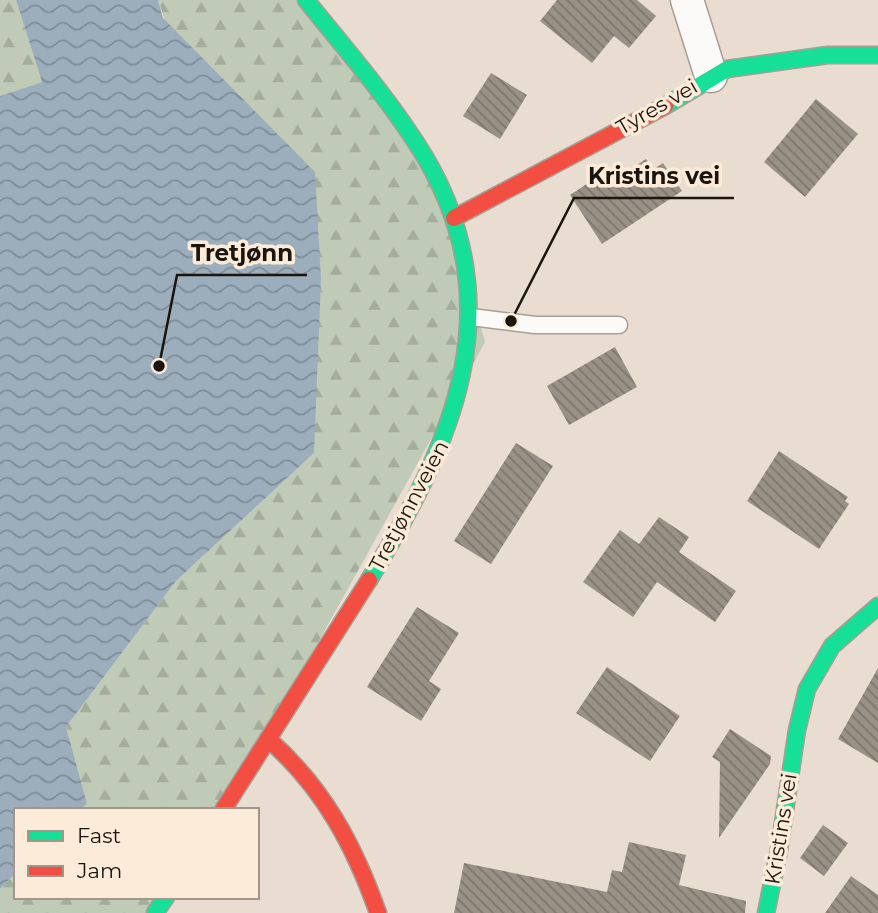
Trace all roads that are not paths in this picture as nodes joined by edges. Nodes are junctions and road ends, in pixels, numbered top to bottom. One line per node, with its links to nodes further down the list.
1 (306, 0): 5 (street, Tretjønnveien)
2 (687, 0): 4 (street)
3 (878, 55): 4 (street, Tyres vei)
4 (711, 76): 5 (street, Tyres vei)
5 (454, 219): 6 (street, Tretjønnveien)
6 (471, 317): 7 (lane); 9 (street, Tretjønnveien)
7 (620, 325)
8 (878, 606): 12 (street, Kristins vei)
9 (268, 738): 10 (street, Tretjønnveien); 11 (street)
10 (224, 808)
11 (378, 913)
12 (766, 913)

